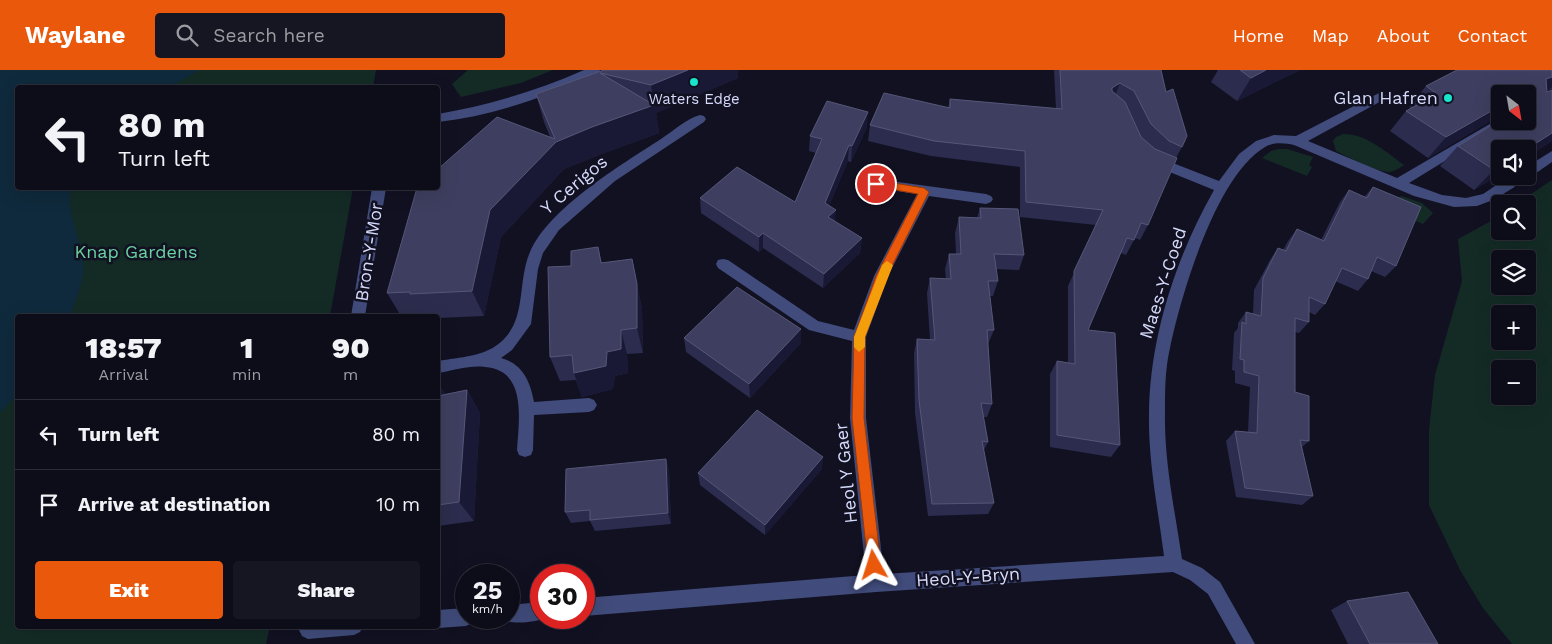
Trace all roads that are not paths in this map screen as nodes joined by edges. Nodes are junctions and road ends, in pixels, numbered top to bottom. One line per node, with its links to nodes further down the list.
1 (594, 70): 3 (street)
2 (1381, 96): 6 (street)
3 (440, 118)
4 (700, 119): 20 (street, Y Cerigos)
5 (1491, 129): 11 (street)
6 (1297, 141): 11 (street); 13 (street, Maes-Y-Coed)
7 (1146, 154): 13 (street)
8 (1552, 156): 9 (street)
9 (1536, 167)
10 (876, 184): 15 (street)
11 (1398, 184): 12 (street)
12 (1506, 185)
13 (1221, 187): 25 (street, Maes-Y-Coed)
14 (379, 190): 18 (street, Bron-Y-Mor)
15 (924, 192): 16 (street); 19 (street, Heol Y Gaer)
16 (986, 200)
17 (723, 264): 19 (street)
18 (358, 314)
19 (859, 337): 26 (street, Heol Y Gaer)
20 (484, 360): 21 (street, Y Cerigos); 23 (street, Y Cerigos)
21 (440, 366)
22 (588, 405): 23 (street)
23 (527, 409): 24 (street, Y Cerigos)
24 (524, 450)
25 (1174, 564): 26 (street, Heol-Y-Bryn); 32 (street)
26 (876, 584): 27 (street, Heol-Y-Bryn)
27 (595, 607)
28 (455, 618): 29 (street)
29 (440, 620)
30 (334, 629): 31 (street)
31 (307, 633)
32 (1246, 644)

